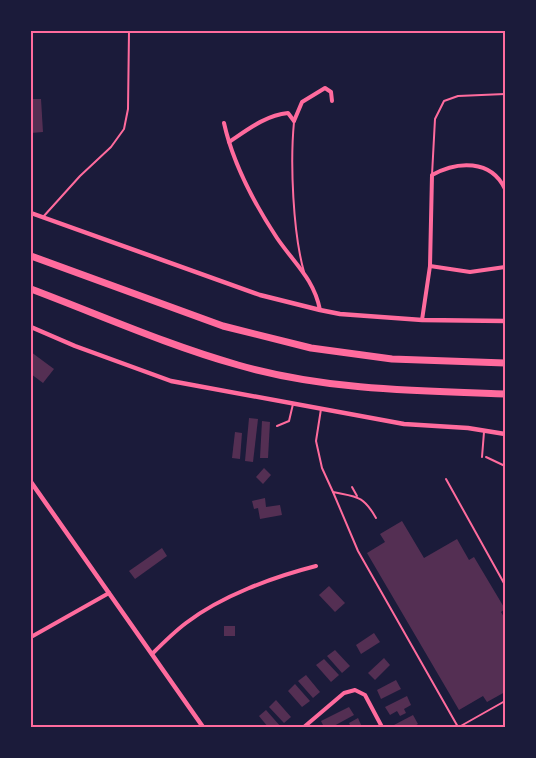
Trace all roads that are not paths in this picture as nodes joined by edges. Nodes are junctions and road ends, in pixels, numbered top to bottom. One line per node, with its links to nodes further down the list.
1 (129, 31): 10 (lane)
2 (505, 94): 7 (lane)
3 (332, 101): 4 (street)
4 (294, 121): 6 (street); 14 (lane)
5 (224, 123): 6 (street)
6 (230, 142): 14 (street)
7 (432, 175): 8 (street); 12 (street)
8 (505, 189)
9 (31, 213): 10 (street)
10 (43, 218): 16 (street)
11 (31, 256): 20 (highway)
12 (430, 266): 13 (street); 17 (street)
13 (505, 267)
14 (304, 272): 16 (street)
15 (31, 289): 21 (highway)
16 (320, 310): 17 (street)
17 (422, 320): 18 (street)
18 (505, 321)
19 (31, 327): 22 (street)
20 (505, 363)
21 (505, 394)
22 (293, 404): 23 (street); 24 (lane)
23 (321, 409): 25 (street); 33 (lane)
24 (277, 426)
25 (484, 429): 26 (street); 27 (lane)
26 (505, 434)
27 (482, 457)
28 (486, 457): 29 (lane)
29 (505, 466)
30 (446, 479): 37 (lane)
31 (31, 482): 38 (street)
32 (352, 487): 34 (lane)
33 (333, 492): 34 (lane); 45 (lane)
34 (357, 497): 35 (lane)
35 (376, 518)
36 (316, 566): 40 (street)
37 (505, 584)
38 (109, 593): 39 (street); 40 (street)
39 (31, 636)
40 (152, 654): 42 (street)
41 (505, 701): 45 (lane)
42 (203, 727)
43 (304, 727): 44 (street)
44 (382, 727)
45 (458, 727)

